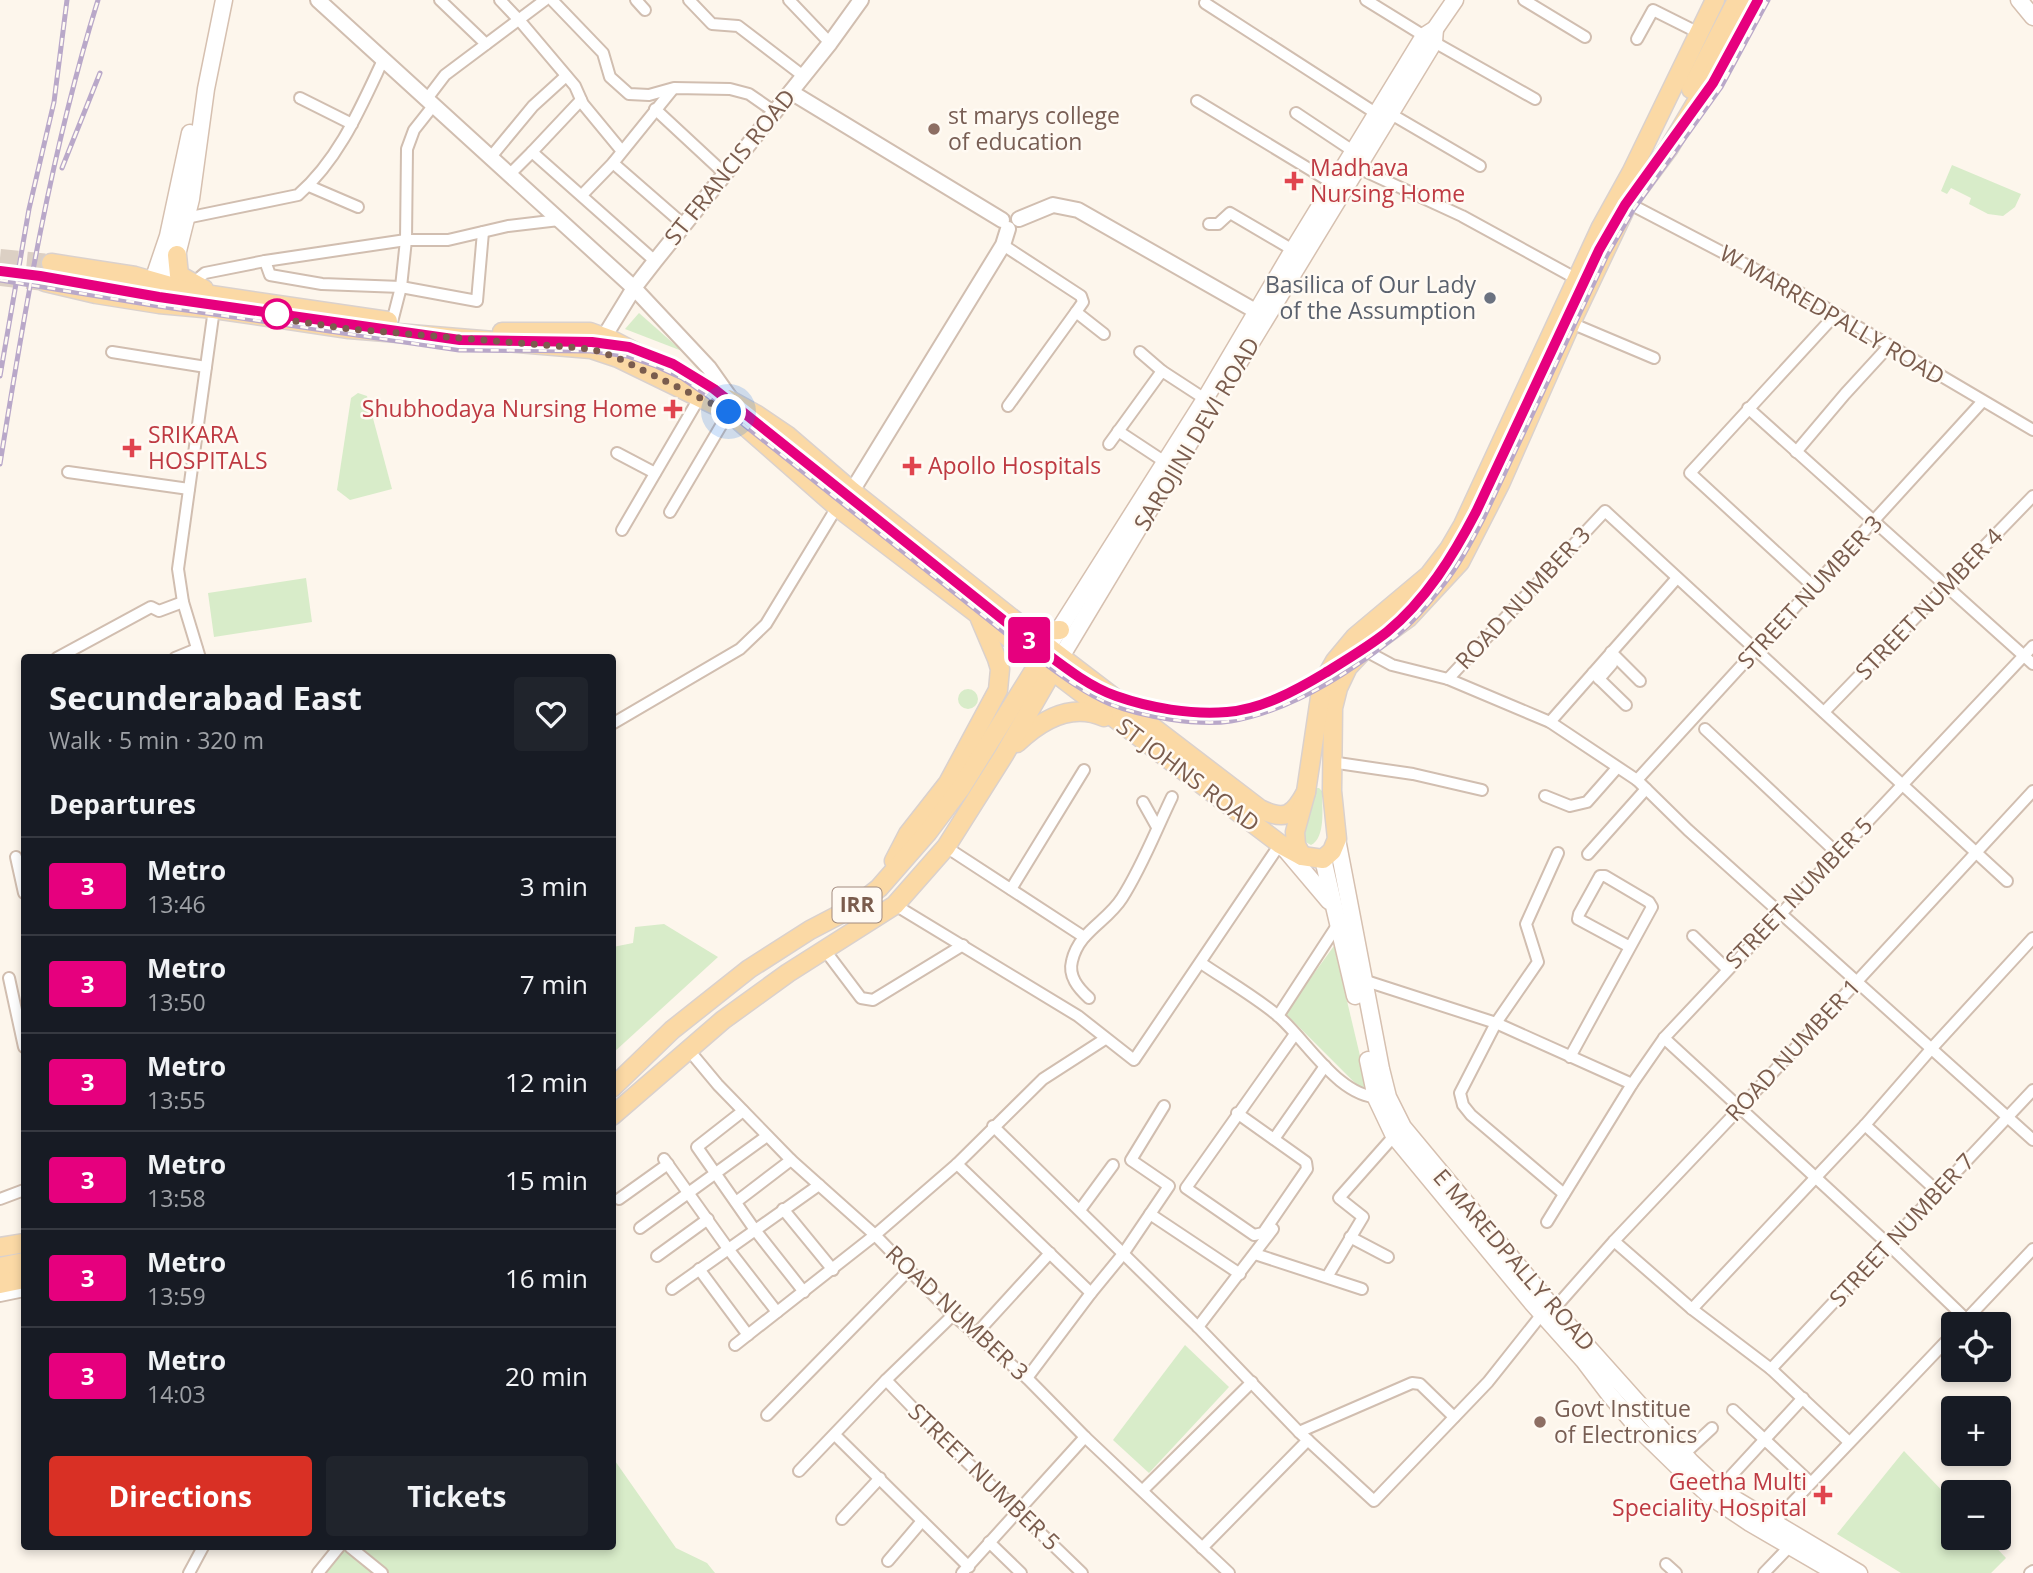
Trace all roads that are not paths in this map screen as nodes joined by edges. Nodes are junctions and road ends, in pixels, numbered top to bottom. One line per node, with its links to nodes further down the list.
1 (215, 0): 81 (main road)
2 (224, 0): 61 (main road)
3 (318, 0): 30 (street)
4 (440, 0): 29 (street)
5 (500, 0): 23 (street)
6 (545, 0): 23 (street)
7 (552, 0): 34 (street)
8 (636, 0): 21 (street)
9 (689, 0): 31 (street)
10 (861, 0): 28 (street, ST FRANCIS ROAD)
11 (1366, 0): 25 (street)
12 (1455, 0): 25 (main road, SAROJINI DEVI ROAD)
13 (1524, 0): 26 (street)
14 (1715, 0): 24 (main road)
15 (1727, 0): 33 (main road)
16 (1737, 0): 33 (main road)
17 (1752, 0): 59 (main road)
18 (2019, 0): 22 (main road)
19 (795, 2): 28 (street)
20 (1206, 3): 44 (street)
21 (645, 10)
22 (2033, 17)
23 (520, 21): 29 (street); 32 (street)
24 (1699, 33): 27 (street); 53 (main road)
25 (1431, 36): 37 (street); 44 (main road, SAROJINI DEVI ROAD)
26 (1585, 37)
27 (1637, 39)
28 (830, 43): 31 (street, ST FRANCIS ROAD)
29 (486, 44): 40 (street)
30 (383, 60): 40 (street); 45 (street)
31 (802, 75): 35 (street, ST FRANCIS ROAD)
32 (565, 76): 38 (street); 49 (street)
33 (1688, 85): 53 (main road); 59 (main road)
34 (674, 88): 41 (street); 42 (street)
35 (791, 92): 42 (street, ST FRANCIS ROAD); 63 (street)
36 (300, 98): 45 (street)
37 (1535, 99)
38 (580, 100): 46 (street); 48 (street)
39 (1197, 101): 56 (street)
40 (429, 103): 49 (street); 67 (street)
41 (655, 109): 46 (street); 54 (street)
42 (775, 112): 54 (street, ST FRANCIS ROAD)
43 (1297, 113): 47 (street)
44 (1384, 114): 47 (main road, SAROJINI DEVI ROAD); 51 (street); 52 (main road, SAROJINI DEVI ROAD)
45 (352, 124): 57 (street)
46 (621, 150): 50 (street)
47 (1353, 151): 56 (main road, SAROJINI DEVI ROAD)
48 (532, 152): 55 (street); 58 (street)
49 (490, 158): 55 (street)
50 (613, 163): 58 (street); 64 (street)
51 (1480, 166)
52 (1358, 168): 75 (street); 85 (main road, SAROJINI DEVI ROAD)
53 (1632, 171): 75 (main road)
54 (725, 174): 64 (street, ST FRANCIS ROAD)
55 (509, 175): 62 (street)
56 (1334, 184): 69 (main road, SAROJINI DEVI ROAD)
57 (309, 186): 60 (street); 61 (street)
58 (582, 195): 73 (street)
59 (1628, 203): 84 (street, W MARREDPALLY ROAD); 87 (main road)
60 (358, 207)
61 (186, 218): 70 (main road)
62 (559, 220): 66 (street); 80 (street)
63 (1010, 223): 68 (street); 85 (street)
64 (683, 224): 73 (street, ST FRANCIS ROAD)
65 (1209, 224): 69 (street)
66 (483, 232): 67 (street); 79 (street)
67 (406, 240): 71 (street); 79 (street)
68 (1003, 245): 83 (street); 111 (street)
69 (1293, 250): 85 (main road, SAROJINI DEVI ROAD)
70 (177, 255): 78 (main road); 81 (main road)
71 (297, 257): 72 (street); 76 (street)
72 (265, 261): 76 (street); 78 (street)
73 (655, 261): 80 (street, ST FRANCIS ROAD)
74 (51, 262): 81 (main road, ST JOHNS ROAD)
75 (1577, 279): 149 (main road)
76 (298, 280): 79 (street)
77 (45, 282): 81 (main road, ST JOHNS ROAD)
78 (193, 283): 82 (main road)
79 (401, 286): 86 (street)
80 (634, 288): 89 (street, ST FRANCIS ROAD); 100 (street)
81 (155, 293): 82 (main road, ST JOHNS ROAD)
82 (216, 302): 86 (main road, ST JOHNS ROAD); 94 (street); 96 (main road, ST JOHNS ROAD)
83 (1076, 312): 88 (street); 99 (street)
84 (1836, 314): 90 (street, W MARREDPALLY ROAD); 101 (street)
85 (1262, 315): 97 (main road, SAROJINI DEVI ROAD); 128 (main road, SAROJINI DEVI ROAD)
86 (392, 322): 89 (main road, ST JOHNS ROAD)
87 (1571, 323): 93 (street); 124 (main road)
88 (1104, 334)
89 (604, 337): 96 (main road, ST JOHNS ROAD)
90 (1889, 346): 98 (street, W MARREDPALLY ROAD); 105 (street)
91 (112, 352): 94 (street)
92 (1140, 352): 95 (street)
93 (1654, 358)
94 (206, 367): 110 (street)
95 (1162, 371): 97 (street); 103 (street)
96 (703, 392): 100 (main road, ST JOHNS ROAD); 109 (street)
97 (1205, 399): 107 (main road, SAROJINI DEVI ROAD)
98 (1982, 402): 102 (street, W MARREDPALLY ROAD); 115 (street, STREET NUMBER 3)
99 (1008, 405)
100 (731, 407): 111 (main road, ST JOHNS ROAD); 113 (main road, ST JOHNS ROAD); 114 (street)
101 (1748, 408): 105 (street); 119 (street)
102 (2033, 430)
103 (1118, 431): 104 (street); 107 (street)
104 (1109, 444)
105 (1796, 452): 115 (street)
106 (617, 453): 109 (street)
107 (1165, 461): 128 (main road, SAROJINI DEVI ROAD)
108 (68, 472): 110 (street)
109 (655, 473): 116 (street)
110 (189, 489): 120 (street)
111 (852, 491): 113 (street); 128 (main road, ST JOHNS ROAD)
112 (2033, 496): 118 (street, STREET NUMBER 4)
113 (837, 507): 121 (main road, ST JOHNS ROAD); 136 (street)
114 (670, 512)
115 (1875, 521): 118 (street); 119 (street, STREET NUMBER 3)
116 (622, 530)
117 (1677, 578): 125 (street, ROAD NUMBER 3); 129 (street); 132 (street, ROAD NUMBER 3)
118 (1947, 586): 130 (street); 135 (street, STREET NUMBER 4)
119 (1814, 587): 125 (street, STREET NUMBER 3)
120 (183, 602): 126 (street); 127 (street)
121 (977, 614): 128 (main road, ST JOHNS ROAD); 165 (main road)
122 (1629, 642): 129 (street)
123 (2033, 646): 130 (street, STREET NUMBER 5)
124 (1364, 650): 132 (street); 141 (main road)
125 (1756, 651): 135 (street, ROAD NUMBER 3); 144 (street, STREET NUMBER 3)
126 (64, 654)
127 (198, 654)
128 (1048, 655): 137 (main road, ST JOHNS ROAD / IRR); 140 (main road, IRR); 149 (main road, ST JOHNS ROAD); 165 (main road, IRR)
129 (1613, 658): 131 (street); 133 (street)
130 (2029, 660): 145 (street, STREET NUMBER 5)
131 (1596, 676): 134 (street); 138 (street)
132 (1448, 679): 138 (street, ROAD NUMBER 3)
133 (1640, 681)
134 (1626, 705)
135 (1824, 712): 145 (street, ROAD NUMBER 3)
136 (616, 722)
137 (1116, 722): 140 (main road, IRR); 155 (main road, ST JOHNS ROAD / IRR)
138 (1550, 722): 142 (street, ROAD NUMBER 3)
139 (1705, 729): 159 (street)
140 (1004, 755): 156 (main road, IRR)
141 (1331, 762): 147 (street); 154 (main road)
142 (1617, 768): 144 (street, ROAD NUMBER 3); 150 (street)
143 (1084, 771): 167 (street)
144 (1637, 780): 146 (street, ROAD NUMBER 3)
145 (1902, 785): 157 (street, ROAD NUMBER 3); 159 (street, STREET NUMBER 5)
146 (1646, 789): 160 (street); 169 (street, ROAD NUMBER 3)
147 (1482, 790)
148 (2033, 791): 157 (street, ROAD NUMBER 1)
149 (1306, 792): 161 (main road)
150 (1545, 796)
151 (1172, 797): 153 (street)
152 (1143, 802): 153 (street)
153 (1157, 827): 172 (street)
154 (1337, 839): 163 (main road); 180 (main road, E MAREDPALLY ROAD)
155 (1280, 844): 161 (main road, ST JOHNS ROAD / IRR); 170 (main road); 177 (street)
156 (946, 847): 167 (street); 168 (main road, IRR)
157 (1976, 852): 166 (street, ROAD NUMBER 3); 181 (street, ROAD NUMBER 1)
158 (1558, 853): 187 (street)
159 (1837, 853): 169 (street, STREET NUMBER 5)
160 (1588, 855)
161 (1302, 856): 163 (main road, ST JOHNS ROAD / IRR)
162 (16, 857): 164 (street)
163 (1322, 859): 170 (main road, E MAREDPALLY ROAD)
164 (21, 880)
165 (887, 881): 182 (main road, IRR)
166 (2007, 881)
167 (1011, 890): 172 (street)
168 (895, 905): 174 (street); 176 (main road, IRR)
169 (1781, 912): 178 (street, STREET NUMBER 5); 181 (street, ROAD NUMBER 3)
170 (1336, 917): 186 (street); 198 (main road, E MAREDPALLY ROAD)
171 (1693, 936): 178 (street)
172 (1084, 937): 183 (street)
173 (2033, 938): 191 (street)
174 (963, 945): 176 (street); 190 (street)
175 (1630, 947): 175 (street); 193 (street)
176 (824, 949): 184 (main road, IRR)
177 (1201, 963): 186 (street); 190 (street)
178 (1727, 969): 189 (street, STREET NUMBER 5)
179 (9, 978): 185 (street)
180 (1363, 980): 187 (street); 198 (main road, E MAREDPALLY ROAD)
181 (1857, 980): 191 (street, ROAD NUMBER 3); 200 (street, ROAD NUMBER 1)
182 (719, 991): 184 (main road); 195 (main road, IRR)
183 (1089, 998)
184 (733, 1012): 192 (main road, IRR)
185 (20, 1013)
186 (1278, 1016): 188 (street)
187 (1496, 1023): 193 (street); 220 (street)
188 (1295, 1034): 194 (street); 203 (street)
189 (1664, 1038): 196 (street, STREET NUMBER 5); 200 (street)
190 (1105, 1039): 206 (street)
191 (1932, 1048): 204 (street, ROAD NUMBER 3); 205 (street)
192 (688, 1049): 201 (street, ROAD NUMBER 3); 202 (main road, IRR)
193 (1570, 1057): 196 (street)
194 (1325, 1066): 198 (street); 209 (street)
195 (616, 1084)
196 (1632, 1084): 220 (street, STREET NUMBER 5)
197 (2033, 1090): 204 (street, STREET NUMBER 7)
198 (1382, 1097): 208 (main road, E MAREDPALLY ROAD); 261 (main road, E MAREDPALLY ROAD)
199 (1164, 1106): 226 (street)
200 (1741, 1108): 215 (street); 234 (street, ROAD NUMBER 1)
201 (743, 1111): 207 (street, ROAD NUMBER 3); 214 (street)
202 (616, 1112)
203 (1237, 1113): 209 (street); 209 (street)
204 (2008, 1117): 210 (street, ROAD NUMBER 3); 218 (street, STREET NUMBER 7)
205 (1866, 1125): 215 (street); 218 (street)
206 (993, 1126): 212 (street); 225 (street)
207 (767, 1136): 211 (street, ROAD NUMBER 3); 214 (street)
208 (1394, 1136): 233 (street); 261 (main road, E MAREDPALLY ROAD)
209 (1274, 1139)
210 (2033, 1140)
211 (791, 1160): 216 (street, ROAD NUMBER 3); 223 (street)
212 (957, 1164): 232 (street); 240 (street)
213 (1113, 1165): 225 (street)
214 (716, 1173): 219 (street); 223 (street)
215 (1815, 1178): 236 (street); 260 (street)
216 (819, 1185): 224 (street); 232 (street, ROAD NUMBER 3)
217 (21, 1191): 221 (street)
218 (1938, 1192): 236 (street, STREET NUMBER 7)
219 (688, 1193): 222 (street); 227 (street); 230 (street)
220 (1564, 1194): 228 (street, STREET NUMBER 5)
221 (0, 1199)
222 (619, 1199)
223 (736, 1202): 231 (street)
224 (783, 1209): 231 (street); 248 (street)
225 (1080, 1210): 241 (street)
226 (1150, 1214): 241 (street); 250 (street)
227 (708, 1219): 239 (street); 243 (street)
228 (1547, 1222)
229 (1276, 1224): 242 (street)
230 (640, 1228)
231 (755, 1230): 239 (street); 257 (street)
232 (875, 1235): 248 (street); 249 (street, ROAD NUMBER 3)
233 (1350, 1237): 244 (street); 251 (street)
234 (1614, 1241): 260 (street); 261 (street, ROAD NUMBER 1)
235 (21, 1244): 237 (main road)
236 (1889, 1245): 263 (street); 271 (street, STREET NUMBER 7)
237 (0, 1247)
238 (2033, 1249): 264 (street)
239 (729, 1250): 247 (street); 262 (street)
240 (1050, 1253): 258 (street); 268 (street)
241 (1124, 1254): 258 (street); 266 (street)
242 (1255, 1254): 250 (street); 251 (street)
243 (657, 1256)
244 (1388, 1257)
245 (21, 1263): 246 (main road)
246 (0, 1267)
247 (699, 1269): 254 (street); 267 (street)
248 (833, 1270): 257 (street)
249 (908, 1271): 265 (street, ROAD NUMBER 3); 277 (street)
250 (1240, 1274): 266 (street)
251 (1326, 1277): 255 (street)
252 (21, 1280): 253 (main road)
253 (0, 1284)
254 (672, 1289)
255 (1362, 1289)
256 (21, 1292): 259 (street)
257 (804, 1292): 262 (street)
258 (1091, 1293): 272 (street)
259 (0, 1296)
260 (1692, 1309): 271 (street)
261 (1548, 1311): 278 (street, ROAD NUMBER 1); 285 (main road, E MAREDPALLY ROAD); 296 (main road, E MAREDPALLY ROAD)
262 (777, 1312): 267 (street)
263 (1954, 1312)
264 (1973, 1312)
265 (953, 1315): 268 (street, ROAD NUMBER 3); 273 (street)
266 (1198, 1326): 274 (street)
267 (748, 1335): 269 (street)
268 (975, 1335): 272 (street, ROAD NUMBER 3)
269 (735, 1345)
270 (1941, 1346): 284 (street)
271 (1771, 1369): 275 (street)
272 (1027, 1378): 282 (street, ROAD NUMBER 3)
273 (886, 1380): 280 (street); 291 (street, STREET NUMBER 5)
274 (1252, 1382): 281 (street); 290 (street)
275 (1803, 1398): 283 (street); 284 (street)
276 (1733, 1410): 283 (street)
277 (767, 1415)
278 (1454, 1417): 281 (street); 281 (street, ROAD NUMBER 1)
279 (1712, 1428): 285 (street)
280 (835, 1434): 286 (street); 287 (street)
281 (1303, 1436): 297 (street)
282 (1085, 1437): 290 (street, ROAD NUMBER 3); 291 (street)
283 (1764, 1440): 288 (street); 289 (street)
284 (1849, 1442): 288 (street)
285 (1684, 1454): 289 (main road, E MAREDPALLY ROAD)
286 (799, 1471)
287 (880, 1478): 292 (street); 293 (street)
288 (1810, 1482): 294 (street)
289 (1720, 1489): 294 (main road, E MAREDPALLY ROAD)
290 (1143, 1490): 297 (street, ROAD NUMBER 3)
291 (1018, 1511): 295 (street); 308 (street, STREET NUMBER 5)
292 (842, 1519)
293 (922, 1521): 301 (street); 303 (street)
294 (1773, 1523): 313 (main road, E MAREDPALLY ROAD)
295 (989, 1542): 303 (street); 307 (street)
296 (1789, 1546): 311 (street); 312 (main road, E MAREDPALLY ROAD)
297 (1202, 1548): 309 (street, ROAD NUMBER 3)
298 (201, 1550): 304 (street)
299 (336, 1550): 305 (street)
300 (354, 1550): 306 (street)
301 (888, 1560)
302 (1666, 1564): 310 (street)
303 (965, 1570)
304 (189, 1573)
305 (317, 1573)
306 (382, 1573)
307 (1021, 1573)
308 (1082, 1573)
309 (1230, 1573)
310 (1676, 1573)
311 (1764, 1573)
312 (1836, 1573)
313 (1859, 1573)

